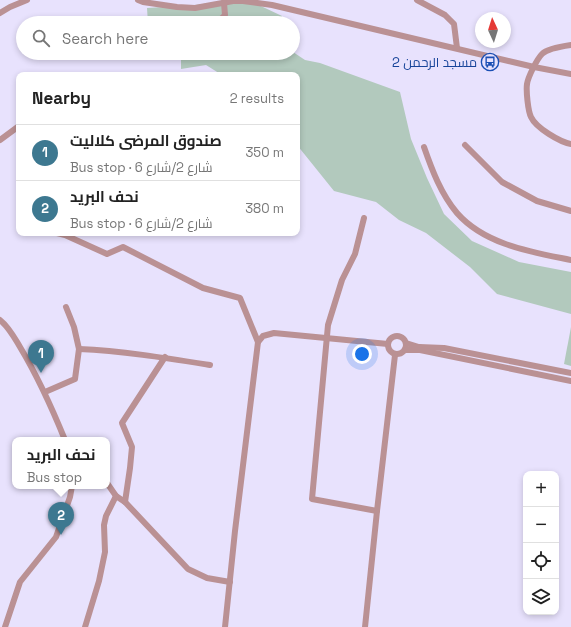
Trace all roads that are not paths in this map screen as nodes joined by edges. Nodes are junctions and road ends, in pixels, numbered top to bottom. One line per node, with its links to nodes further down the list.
1 (27, 0): 6 (street)
2 (138, 0): 5 (street)
3 (417, 0): 9 (street)
4 (258, 2): 5 (street); 9 (street)
5 (224, 3): 7 (street)
6 (0, 13)
7 (224, 16)
8 (571, 45): 10 (street)
9 (458, 48): 10 (street)
10 (534, 67): 11 (street); 14 (street)
11 (571, 74)
12 (16, 128): 13 (street)
13 (0, 140)
14 (571, 144)
15 (465, 145): 17 (street)
16 (424, 148): 20 (street)
17 (571, 211)
18 (364, 218): 23 (street)
19 (67, 236): 24 (street)
20 (571, 260)
21 (66, 307): 28 (street)
22 (0, 320): 35 (street)
23 (326, 339): 24 (street); 25 (street); 41 (street)
24 (258, 342): 42 (street)
25 (388, 344): 26 (street); 29 (street)
26 (406, 347): 27 (street); 29 (street); 34 (street)
27 (418, 347): 32 (street); 33 (street)
28 (79, 349): 30 (street); 35 (street)
29 (395, 354): 41 (street)
30 (165, 357): 31 (street); 40 (street)
31 (210, 365)
32 (571, 373)
33 (571, 378)
34 (571, 381)
35 (45, 392): 36 (street)
36 (64, 437)
37 (110, 487): 39 (street)
38 (71, 489): 43 (street)
39 (116, 496): 40 (street); 44 (street)
40 (124, 502): 42 (street)
41 (377, 511): 46 (street)
42 (230, 582): 45 (street)
43 (5, 627)
44 (85, 627)
45 (225, 627)
46 (365, 627)

